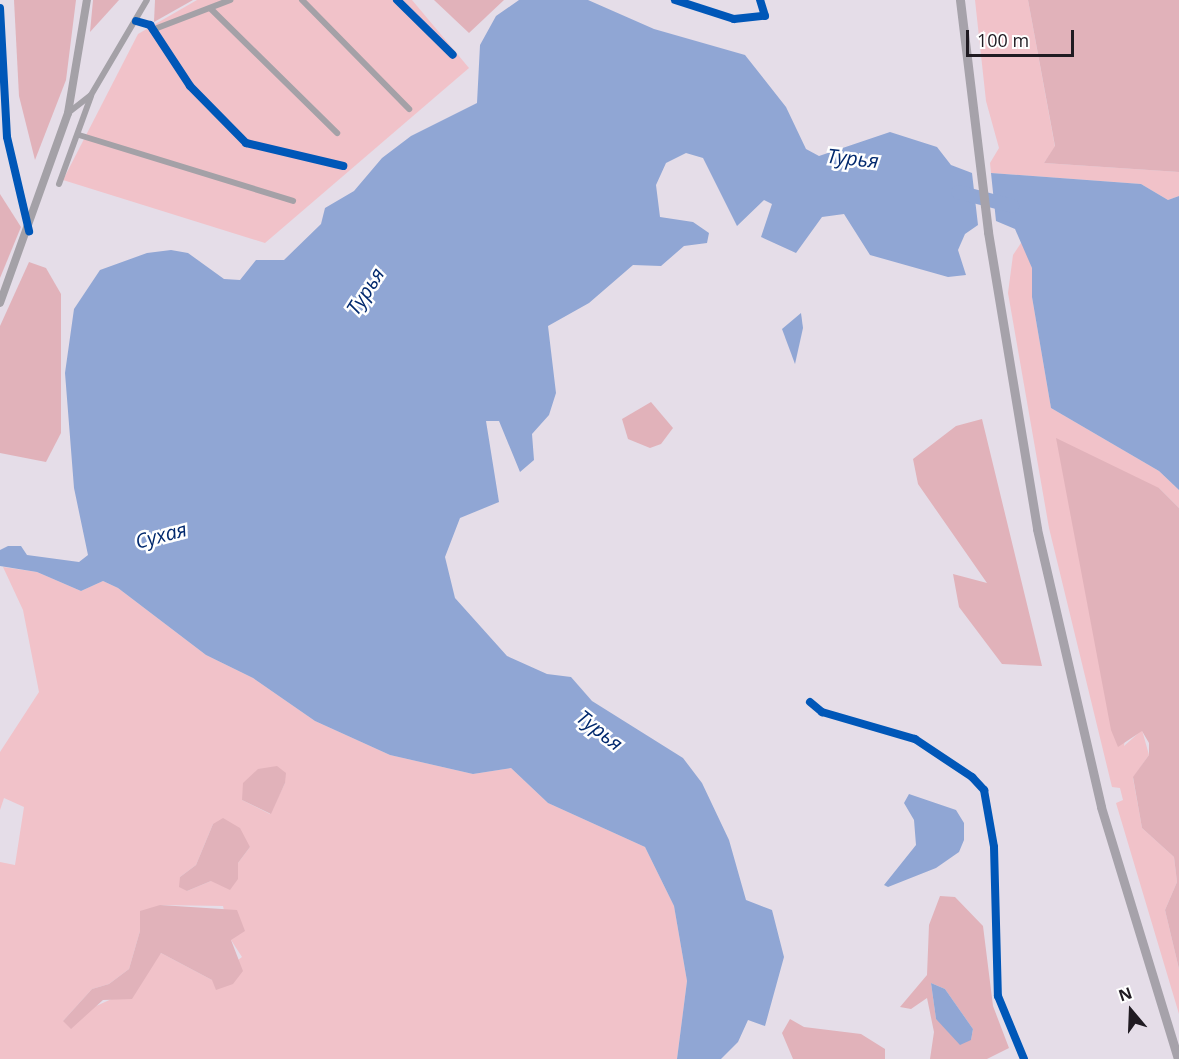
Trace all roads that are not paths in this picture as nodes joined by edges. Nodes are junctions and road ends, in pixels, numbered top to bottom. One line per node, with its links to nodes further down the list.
1 (87, 0): 17 (main road)
2 (147, 0): 11 (street)
3 (230, 0): 10 (street)
4 (302, 0): 16 (street)
5 (397, 0): 13 (street)
6 (675, 0): 7 (street)
7 (760, 0)
8 (960, 0): 27 (highway)
9 (0, 8): 14 (street)
10 (212, 9): 12 (street); 18 (street)
11 (136, 21): 12 (street); 15 (street)
12 (152, 30): 20 (street)
13 (453, 55)
14 (1, 57): 23 (street)
15 (91, 95): 17 (street); 19 (street)
16 (409, 108)
17 (68, 113): 23 (main road)
18 (337, 133)
19 (79, 135): 21 (street); 22 (street)
20 (344, 166)
21 (59, 184)
22 (293, 201)
23 (29, 231): 24 (main road)
24 (0, 303)
25 (810, 702): 26 (street)
26 (1024, 1059)
27 (1178, 1059)

